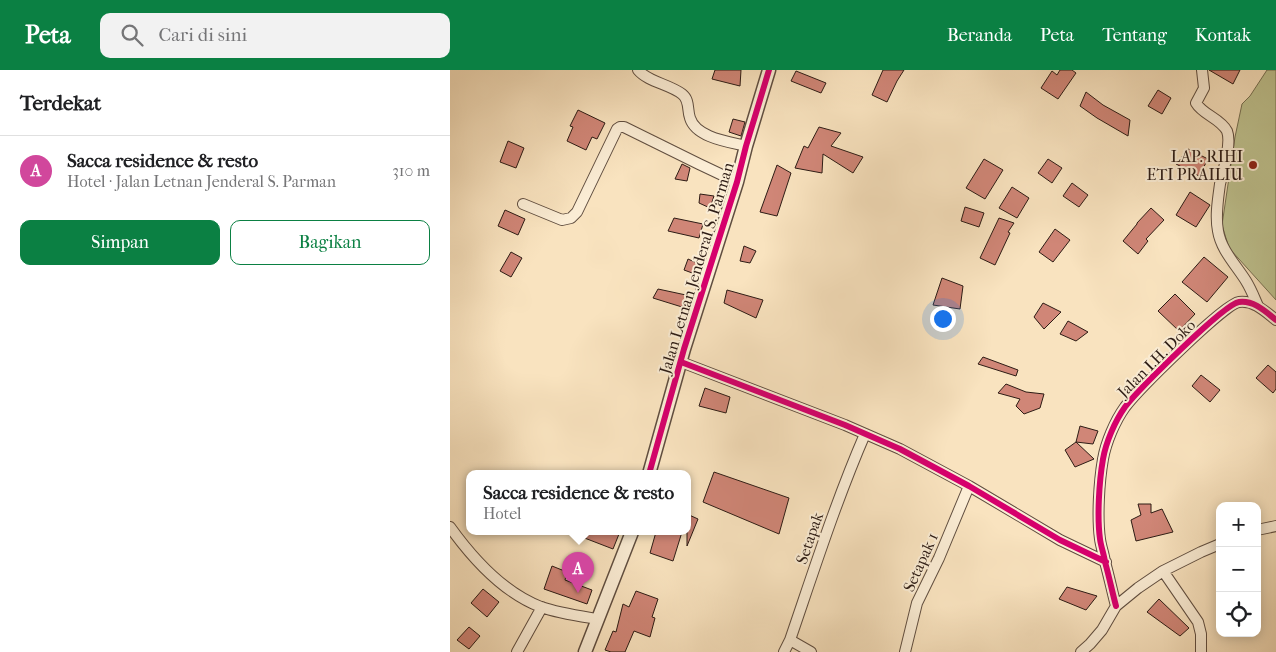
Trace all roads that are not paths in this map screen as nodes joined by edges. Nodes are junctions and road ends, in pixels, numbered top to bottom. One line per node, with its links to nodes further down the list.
1 (638, 70): 4 (street)
2 (769, 70): 4 (street, Jalan Letnan Jenderal S. Parman)
3 (1202, 70): 7 (street)
4 (746, 146): 5 (street, Jalan Letnan Jenderal S. Parman)
5 (737, 182): 6 (street); 9 (street, Jalan Letnan Jenderal S. Parman)
6 (524, 204)
7 (1258, 306): 8 (street); 18 (street, Jalan I.H. Doko)
8 (1276, 320)
9 (681, 362): 10 (street); 11 (street, Jalan Letnan Jenderal S. Parman)
10 (865, 434): 12 (street); 23 (street, Setapak)
11 (650, 470)
12 (969, 486): 18 (street); 28 (street, Setapak 1)
13 (1276, 526): 15 (street)
14 (450, 527): 21 (street)
15 (1261, 529)
16 (631, 535): 22 (street)
17 (1216, 546): 19 (street)
18 (1106, 562): 20 (street, Jalan I.H. Doko)
19 (1163, 571): 20 (street); 30 (street)
20 (1116, 606): 29 (street)
21 (542, 607): 22 (street); 24 (street)
22 (597, 619): 25 (street)
23 (790, 640): 26 (street, Setapak); 27 (street)
24 (517, 652)
25 (585, 652)
26 (784, 652)
27 (811, 652)
28 (905, 652)
29 (1081, 652)
30 (1201, 652)

